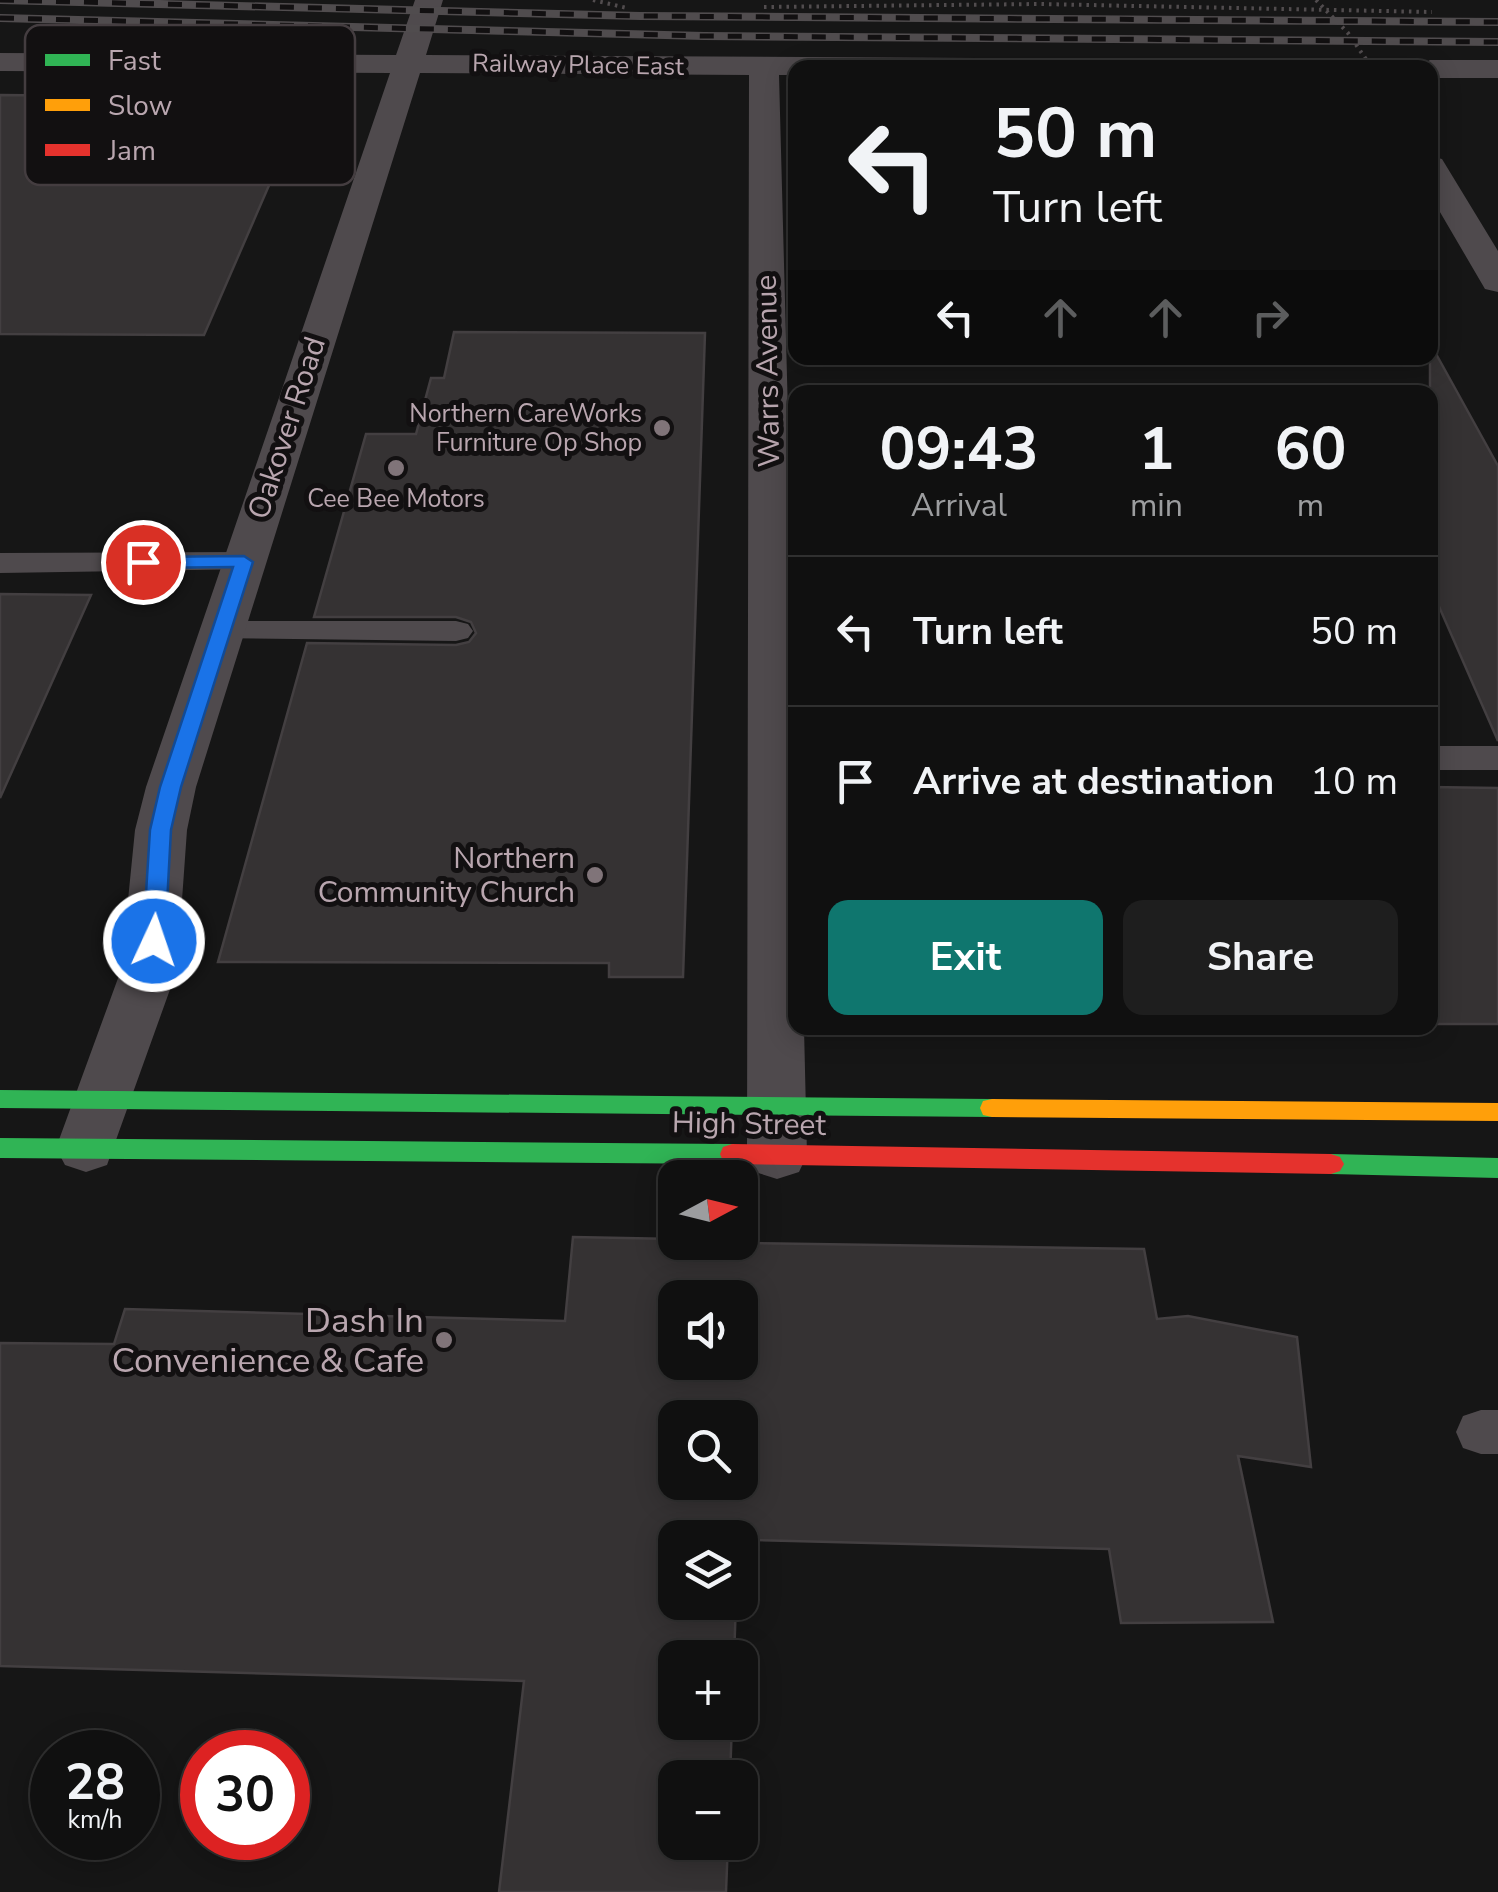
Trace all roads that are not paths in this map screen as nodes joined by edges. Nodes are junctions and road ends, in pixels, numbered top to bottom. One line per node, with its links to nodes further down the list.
1 (429, 0): 5 (street, Oakover Road)
2 (0, 62): 3 (street, Railway Place East)
3 (25, 62)
4 (355, 64): 5 (street, Railway Place East)
5 (410, 64): 6 (street, Railway Place East); 12 (street, Oakover Road)
6 (764, 67): 7 (street, Railway Place East); 19 (street, Warrs Avenue)
7 (788, 67)
8 (1438, 68): 9 (street)
9 (1498, 69)
10 (1438, 180): 11 (street)
11 (1498, 282)
12 (244, 562): 13 (lane); 14 (street, Oakover Road)
13 (0, 563)
14 (220, 630): 15 (lane); 21 (street, Oakover Road)
15 (456, 632)
16 (1438, 758): 17 (lane)
17 (1498, 758)
18 (0, 1099): 21 (main road, High Street)
19 (776, 1106): 20 (main road, High Street); 22 (main road, High Street); 24 (street, Warrs Avenue)
20 (1498, 1112)
21 (94, 1124): 22 (main road, High Street); 22 (main road, High Street); 23 (main road, High Street)
22 (532, 1127): 24 (main road, High Street)
23 (0, 1148)
24 (777, 1155): 25 (main road, High Street)
25 (1498, 1168)

